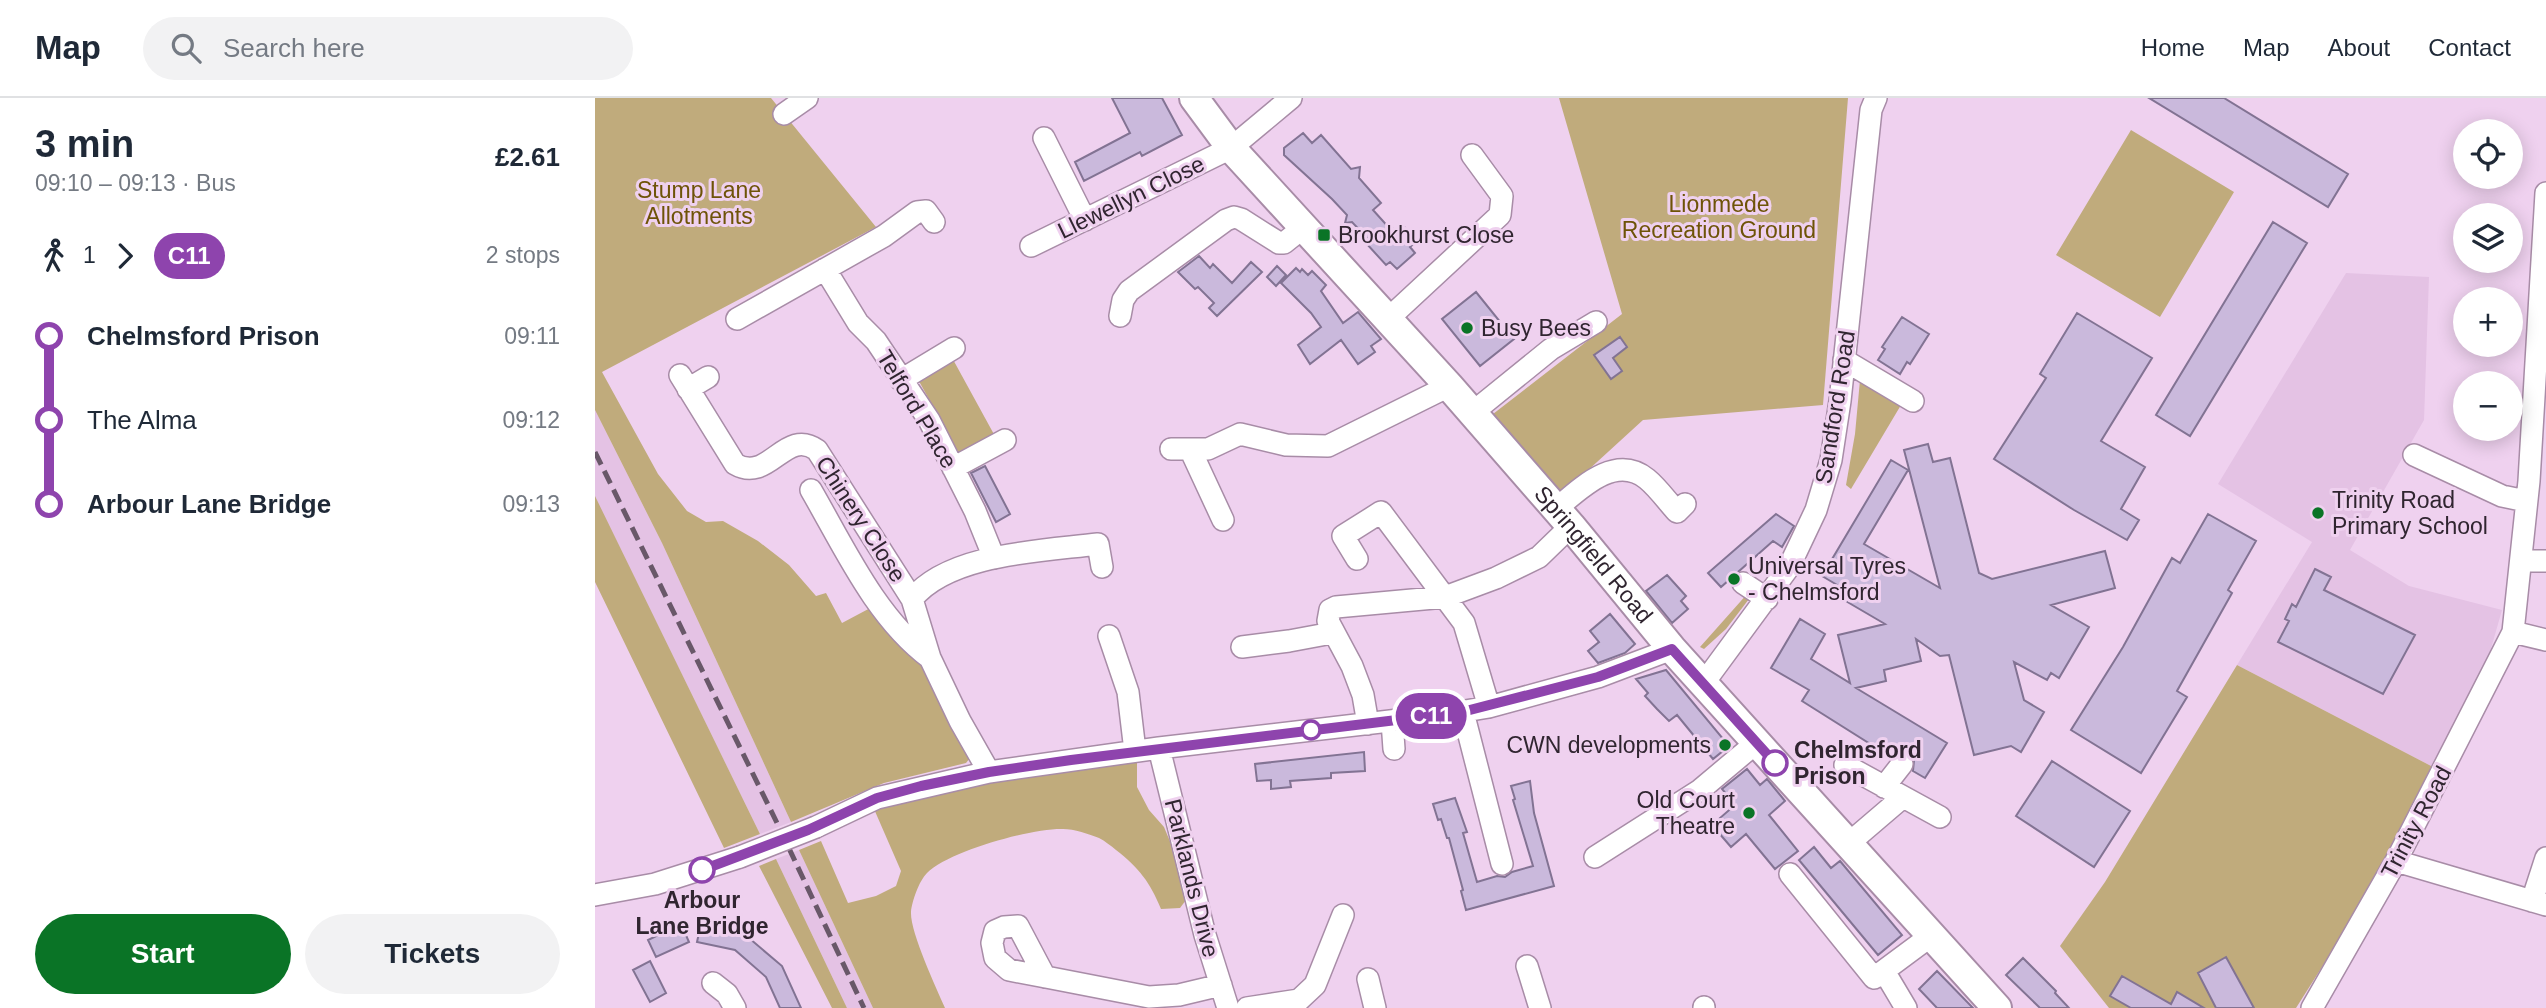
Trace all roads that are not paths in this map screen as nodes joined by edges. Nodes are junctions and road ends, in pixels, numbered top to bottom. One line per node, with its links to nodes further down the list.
1 (807, 98): 5 (street)
2 (1193, 98): 7 (main road, Springfield Road)
3 (1290, 98): 7 (street, Llewellyn Close)
4 (1876, 98): 20 (street, Sandford Road)
5 (784, 114)
6 (1044, 138): 10 (street)
7 (1231, 148): 10 (street, Llewellyn Close); 12 (main road, Springfield Road)
8 (1472, 155): 16 (street)
9 (2546, 193): 30 (street)
10 (1085, 220): 13 (street, Llewellyn Close)
11 (934, 222): 14 (street)
12 (1304, 227): 15 (street); 16 (main road, Springfield Road)
13 (1031, 246)
14 (825, 269): 17 (street); 22 (street, Telford Place)
15 (1120, 316)
16 (1389, 318): 23 (main road, Springfield Road)
17 (737, 319)
18 (1595, 322): 25 (street)
19 (954, 348): 22 (street)
20 (1844, 360): 24 (street); 43 (street, Sandford Road)
21 (708, 377): 34 (street, Chinery Close)
22 (901, 380): 28 (street, Telford Place)
23 (1449, 386): 25 (main road, Springfield Road); 33 (street)
24 (1913, 401)
25 (1472, 413): 32 (main road, Springfield Road)
26 (1005, 440): 28 (street)
27 (2414, 455): 30 (street)
28 (953, 468): 35 (street, Telford Place)
29 (811, 490): 37 (street)
30 (2526, 501): 38 (street)
31 (1685, 504): 32 (street)
32 (1564, 518): 42 (street); 50 (main road, Springfield Road)
33 (1223, 520)
34 (877, 544): 37 (street); 44 (street, Chinery Close)
35 (994, 558): 40 (street); 44 (street)
36 (1357, 559): 42 (street)
37 (852, 560): 51 (street)
38 (2521, 561): 39 (street); 45 (street)
39 (2546, 561)
40 (1102, 568)
41 (1743, 583): 43 (street)
42 (1445, 597): 46 (street); 53 (street)
43 (1767, 598): 52 (street, Sandford Road)
44 (912, 599): 51 (street)
45 (2513, 632): 48 (street); 70 (street, Trinity Road)
46 (1332, 633): 49 (street); 56 (street)
47 (1109, 636): 60 (street)
48 (2546, 640)
49 (1242, 647)
50 (1672, 649): 52 (main road, Springfield Road); 53 (street)
51 (930, 658): 63 (street)
52 (1703, 684): 57 (main road, Springfield Road)
53 (1489, 707): 54 (street)
54 (1462, 712): 55 (street); 71 (street)
55 (1392, 721): 56 (street); 59 (street)
56 (1368, 724): 58 (street)
57 (1756, 743): 67 (main road, Springfield Road); 68 (street)
58 (1159, 748): 60 (street); 82 (street, Parklands Drive)
59 (1395, 749)
60 (1135, 751): 63 (street)
61 (1902, 764): 64 (street)
62 (1845, 765): 64 (street)
63 (989, 772): 73 (street, bridge)
64 (1884, 787): 65 (street)
65 (1903, 797): 66 (street); 67 (street)
66 (1940, 817)
67 (1848, 844): 76 (main road, Springfield Road)
68 (1595, 857)
69 (2546, 858): 74 (street)
70 (2396, 862): 74 (street); 92 (street, Trinity Road)
71 (1502, 864)
72 (1790, 874): 78 (street)
73 (595, 895)
74 (2539, 903)
75 (1343, 915): 84 (street)
76 (1932, 934): 78 (street); 91 (main road, Springfield Road)
77 (1527, 966): 89 (street)
78 (1884, 971): 90 (street)
79 (1045, 977): 83 (street)
80 (1368, 979): 88 (street)
81 (713, 983): 85 (street)
82 (1221, 985): 83 (street); 86 (street, Parklands Drive)
83 (1142, 1002)
84 (1282, 1006): 87 (street)
85 (735, 1008)
86 (1228, 1008)
87 (1247, 1008)
88 (1375, 1008)
89 (1540, 1008)
90 (1906, 1008)
91 (1997, 1008)
92 (2312, 1008)

